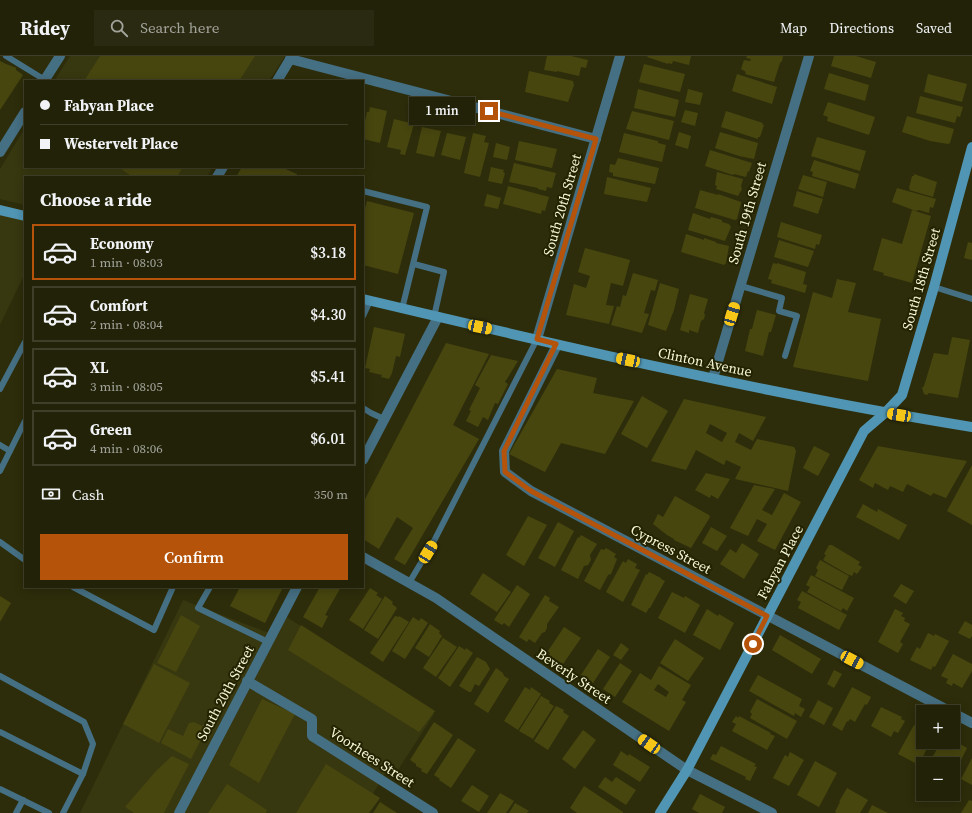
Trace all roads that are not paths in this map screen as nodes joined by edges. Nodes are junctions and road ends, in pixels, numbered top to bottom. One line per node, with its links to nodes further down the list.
1 (6, 56): 6 (lane)
2 (60, 56): 7 (street)
3 (620, 56): 10 (street, South 20th Street)
4 (808, 56): 17 (street, South 19th Street)
5 (291, 58): 8 (street); 10 (street)
6 (43, 80)
7 (46, 80)
8 (278, 80)
9 (24, 114): 12 (street)
10 (596, 139): 24 (street, South 20th Street)
11 (972, 147): 18 (street, South 18th Street)
12 (0, 152)
13 (364, 191): 16 (lane)
14 (0, 210): 15 (street)
15 (24, 216)
16 (414, 264): 21 (lane); 23 (lane)
17 (741, 286): 27 (lane); 28 (street, South 19th Street)
18 (934, 287): 19 (lane); 31 (street, South 18th Street)
19 (972, 299)
20 (366, 300): 21 (street, Clinton Avenue); 22 (lane)
21 (402, 309): 23 (street, Clinton Avenue)
22 (364, 311)
23 (436, 317): 24 (street, Clinton Avenue); 32 (street)
24 (537, 339): 26 (street, Clinton Avenue); 42 (lane)
25 (24, 344): 29 (lane)
26 (556, 344): 28 (street, Clinton Avenue); 47 (street, Cypress Street)
27 (785, 356)
28 (713, 378): 31 (street, Clinton Avenue)
29 (0, 389)
30 (364, 409): 32 (lane)
31 (885, 413): 34 (street, Clinton Avenue); 47 (street, Fabyan Place)
32 (384, 419): 37 (street)
33 (24, 423): 36 (lane)
34 (972, 427)
35 (0, 445): 36 (lane)
36 (10, 451): 38 (lane)
37 (364, 458)
38 (0, 471)
39 (0, 542): 41 (lane)
40 (364, 557): 42 (street, Beverly Street)
41 (24, 559)
42 (409, 583): 55 (street, Beverly Street)
43 (74, 588): 44 (lane)
44 (173, 588)
45 (209, 588): 48 (lane)
46 (296, 588): 48 (street, South 20th Street)
47 (767, 616): 51 (street, Cypress Street); 55 (street, Fabyan Place)
48 (268, 642): 50 (street, South 20th Street)
49 (0, 676): 56 (lane)
50 (248, 681): 62 (street, South 20th Street); 63 (street, Voorhees Street)
51 (939, 705)
52 (960, 716): 53 (street, Cypress Street)
53 (972, 723)
54 (0, 732): 56 (lane)
55 (687, 770): 64 (street, Fabyan Place); 65 (street, Beverly Street)
56 (83, 774): 61 (lane)
57 (0, 789): 58 (lane)
58 (23, 800): 59 (lane); 60 (lane)
59 (16, 813)
60 (49, 813)
61 (63, 813)
62 (179, 813)
63 (433, 813)
64 (660, 813)
65 (772, 813)

